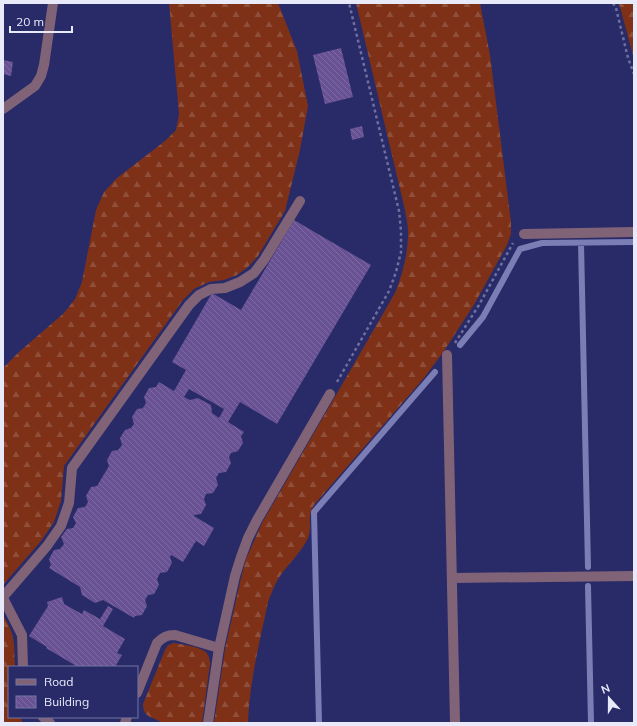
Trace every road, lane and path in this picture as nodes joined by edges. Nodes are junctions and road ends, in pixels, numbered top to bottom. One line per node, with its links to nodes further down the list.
1 (53, 3): 5 (street)
2 (349, 3): 10 (path)
3 (613, 3): 4 (path)
4 (634, 74)
5 (3, 109)
6 (300, 200): 13 (street)
7 (634, 232): 8 (street)
8 (524, 234): 9 (path)
9 (447, 355): 12 (street)
10 (330, 394): 14 (street)
11 (634, 576): 12 (street)
12 (452, 578): 18 (street)
13 (3, 598): 15 (street)
14 (219, 648): 16 (street); 17 (street)
15 (22, 666)
16 (138, 690)
17 (208, 723)
18 (455, 723)

